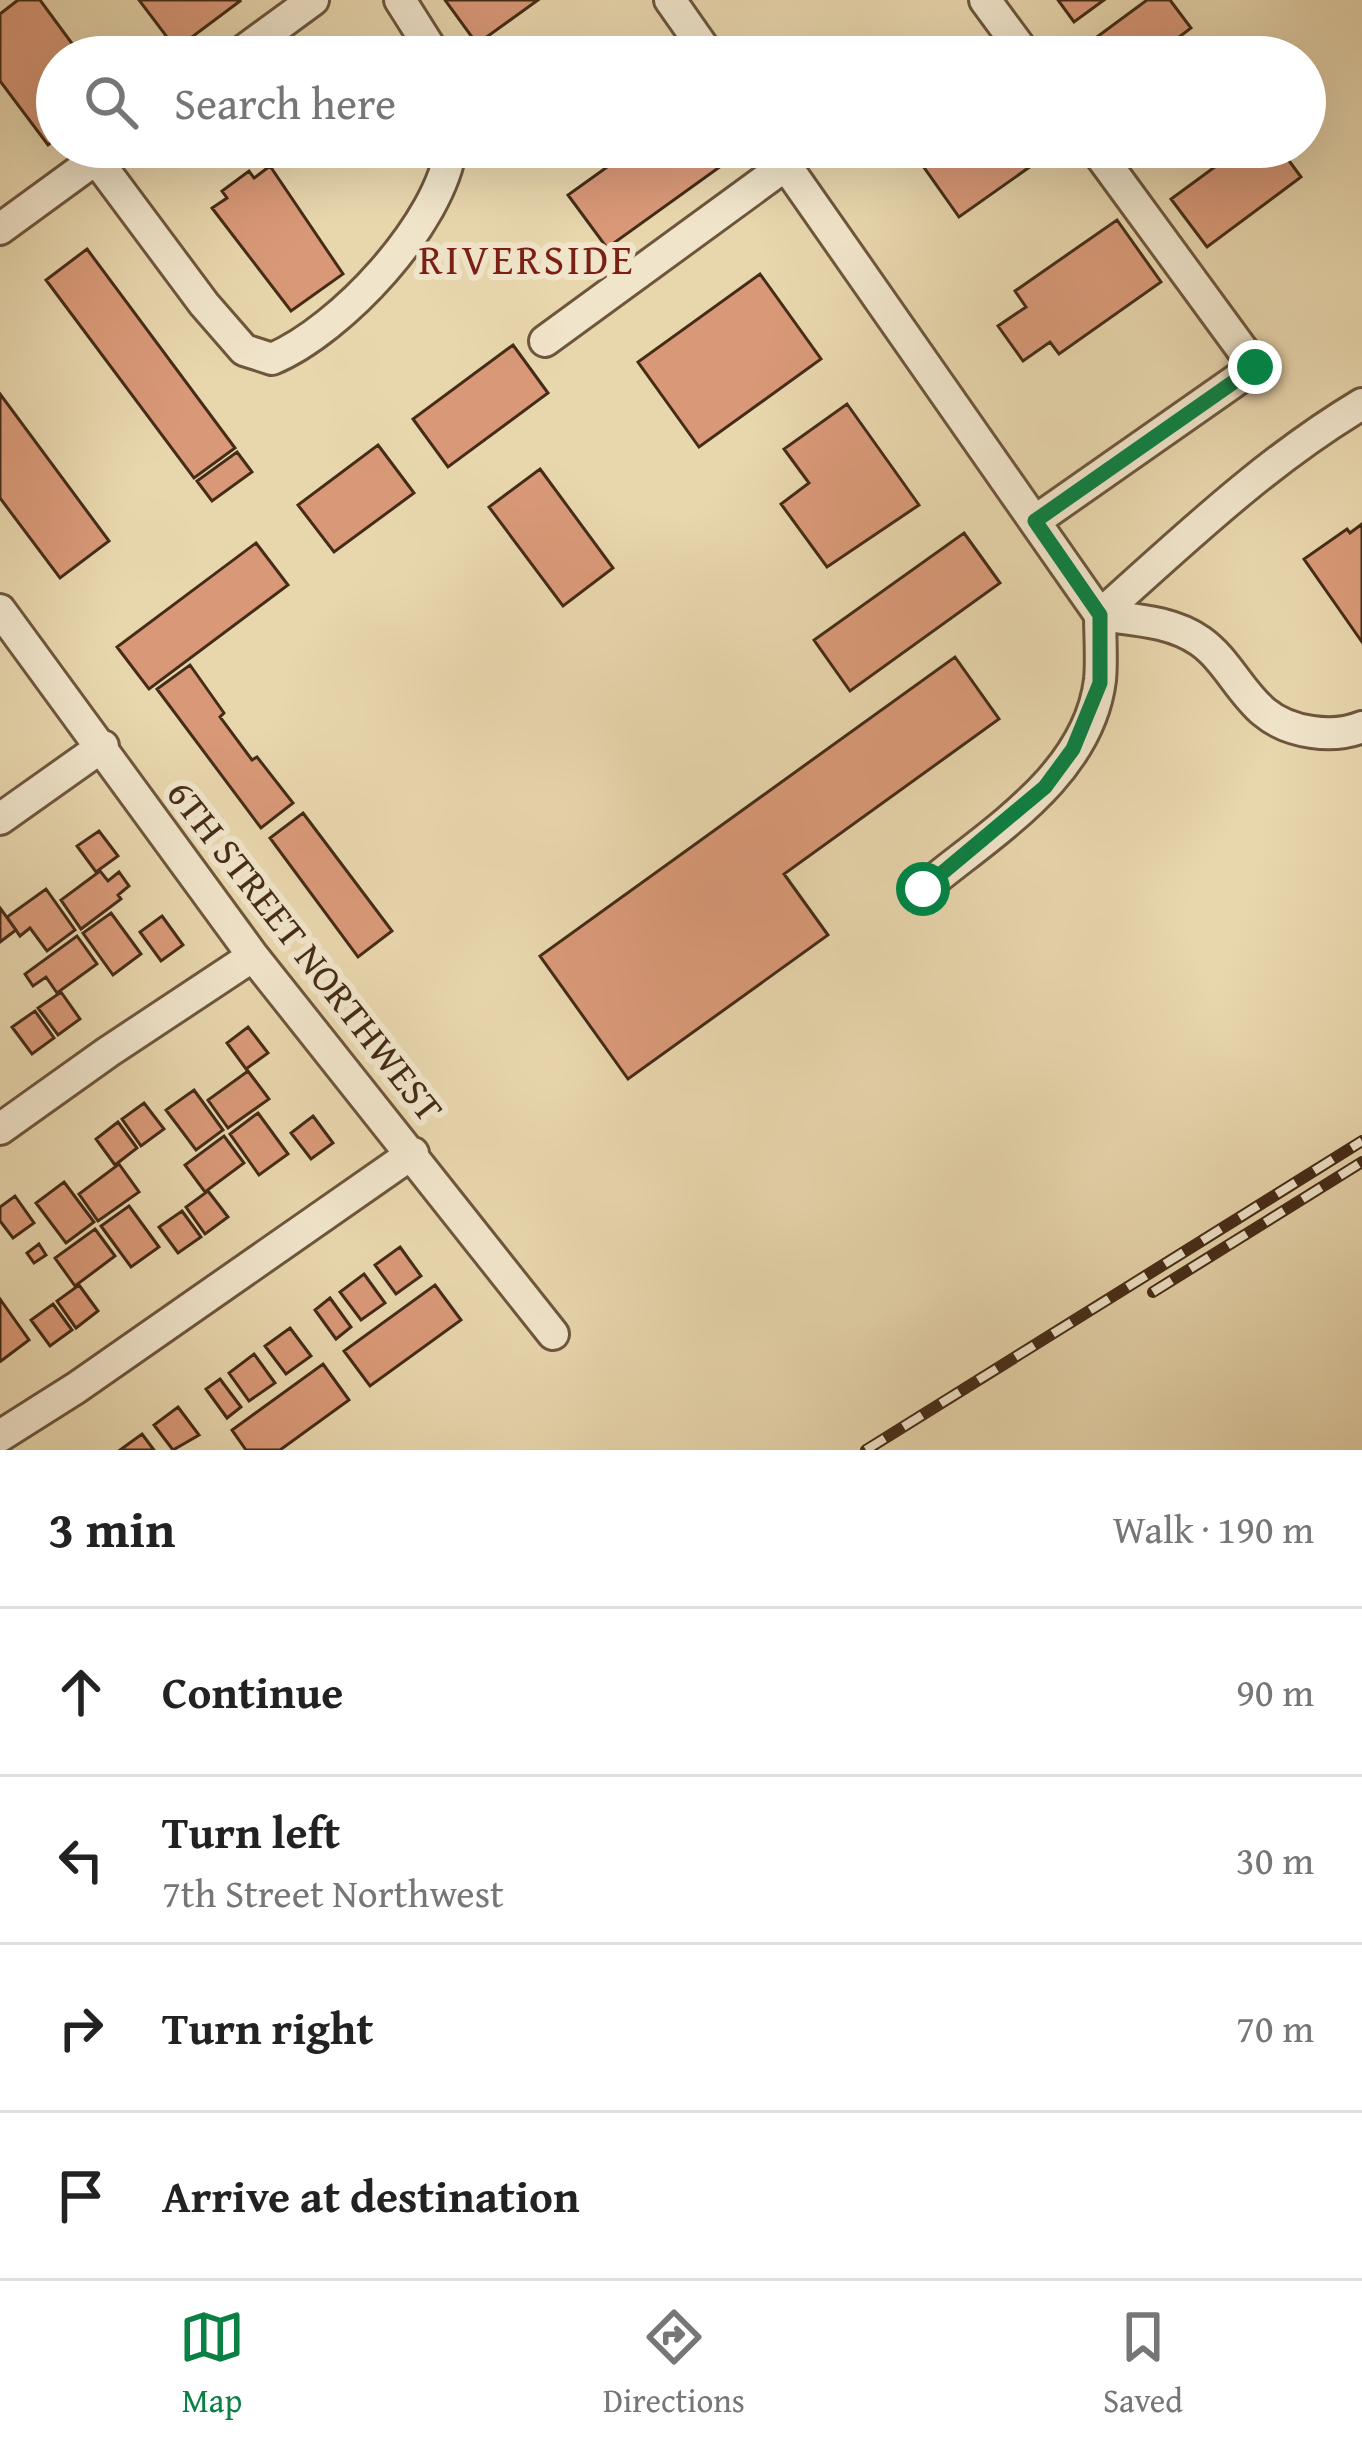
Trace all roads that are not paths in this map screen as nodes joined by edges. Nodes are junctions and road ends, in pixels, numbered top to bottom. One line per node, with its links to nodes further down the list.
1 (313, 0): 5 (street)
2 (400, 0): 6 (street)
3 (670, 0): 7 (street)
4 (985, 0): 8 (street)
5 (264, 36)
6 (423, 36)
7 (695, 36)
8 (1012, 36)
9 (84, 168): 15 (street)
10 (114, 168): 11 (street)
11 (448, 168)
12 (764, 168): 16 (street)
13 (787, 168): 18 (street)
14 (1109, 168): 18 (street)
15 (0, 230)
16 (545, 341)
17 (1362, 404): 20 (street)
18 (1035, 521): 20 (street)
19 (0, 610): 22 (street, 6TH STREET NORTHWEST)
20 (1100, 615): 21 (street); 24 (street)
21 (1362, 728)
22 (103, 746): 23 (street); 25 (street, 6TH STREET NORTHWEST)
23 (0, 819)
24 (923, 889)
25 (253, 956): 26 (street); 27 (street, 6TH STREET NORTHWEST)
26 (0, 1129)
27 (413, 1153): 28 (street, 6TH STREET NORTHWEST); 29 (street)
28 (553, 1334)
29 (0, 1436)

